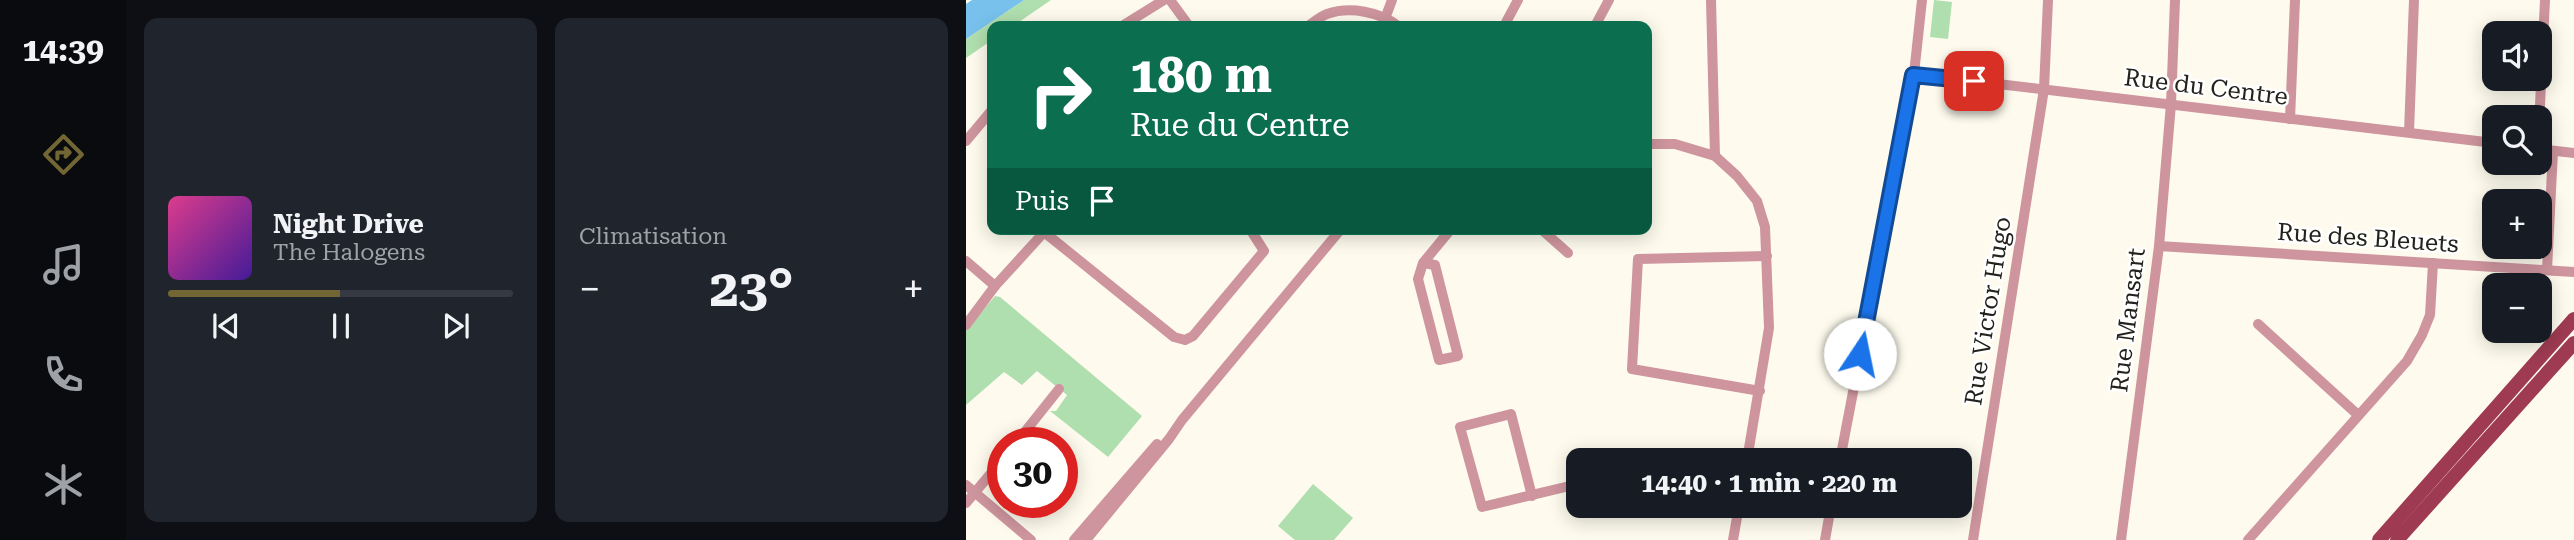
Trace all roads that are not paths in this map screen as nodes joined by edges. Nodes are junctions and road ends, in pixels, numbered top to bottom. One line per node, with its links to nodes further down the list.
1 (1164, 0): 14 (street)
2 (1170, 0): 15 (street)
3 (1392, 0): 13 (street)
4 (1518, 0): 18 (street)
5 (1609, 0): 19 (street)
6 (1711, 0): 32 (street)
7 (1922, 0): 20 (street)
8 (2048, 0): 21 (street, Rue Victor Hugo)
9 (2175, 0): 22 (street, Rue Mansart)
10 (2295, 0): 25 (street)
11 (2414, 0): 26 (street)
12 (2545, 0): 23 (street)
13 (1386, 16): 16 (street); 17 (street)
14 (1130, 21)
15 (1185, 21)
16 (1316, 21)
17 (1392, 21)
18 (1507, 21)
19 (1598, 21)
20 (1913, 75): 21 (street, Rue du Centre); 58 (street)
21 (2044, 89): 22 (street, Rue du Centre); 72 (street, Rue Victor Hugo)
22 (2171, 104): 25 (street, Rue du Centre); 39 (street, Rue Mansart)
23 (2540, 105)
24 (987, 116): 27 (street)
25 (2290, 119): 26 (street, Rue du Centre)
26 (2409, 132): 28 (street, Rue du Centre)
27 (966, 141)
28 (2482, 141)
29 (1652, 144): 32 (street)
30 (2553, 150): 31 (street); 45 (street)
31 (2574, 153)
32 (1715, 156): 41 (street)
33 (1042, 235): 47 (street)
34 (1051, 235): 35 (street)
35 (1254, 235)
36 (1336, 235): 55 (street)
37 (1446, 235): 43 (street)
38 (1548, 235): 40 (street)
39 (2159, 246): 44 (street, Rue des Bleuets); 73 (street, Rue Mansart)
40 (1568, 253)
41 (1767, 256): 53 (street); 53 (street)
42 (966, 261): 47 (street)
43 (1423, 263): 43 (street)
44 (2433, 263): 45 (street, Rue des Bleuets); 54 (street)
45 (2547, 270): 46 (street, Rue des Bleuets)
46 (2574, 272)
47 (995, 286): 50 (street)
48 (2574, 319): 75 (main road)
49 (2258, 324): 54 (street)
50 (966, 325)
51 (2574, 343): 76 (main road)
52 (1059, 389): 56 (street)
53 (1760, 391): 57 (street)
54 (2358, 415): 74 (street)
55 (1182, 420): 68 (street); 69 (street)
56 (1029, 427)
57 (1749, 448)
58 (1842, 448)
59 (987, 478): 62 (street)
60 (966, 485): 62 (street)
61 (1566, 487): 63 (street)
62 (975, 493): 64 (street); 67 (street)
63 (1532, 496): 63 (street)
64 (966, 503)
65 (1737, 518): 70 (street)
66 (1829, 518): 71 (street)
67 (1031, 540)
68 (1074, 540)
69 (1086, 540)
70 (1734, 540)
71 (1825, 540)
72 (1973, 540)
73 (2121, 540)
74 (2248, 540)
75 (2379, 540)
76 (2397, 540)

